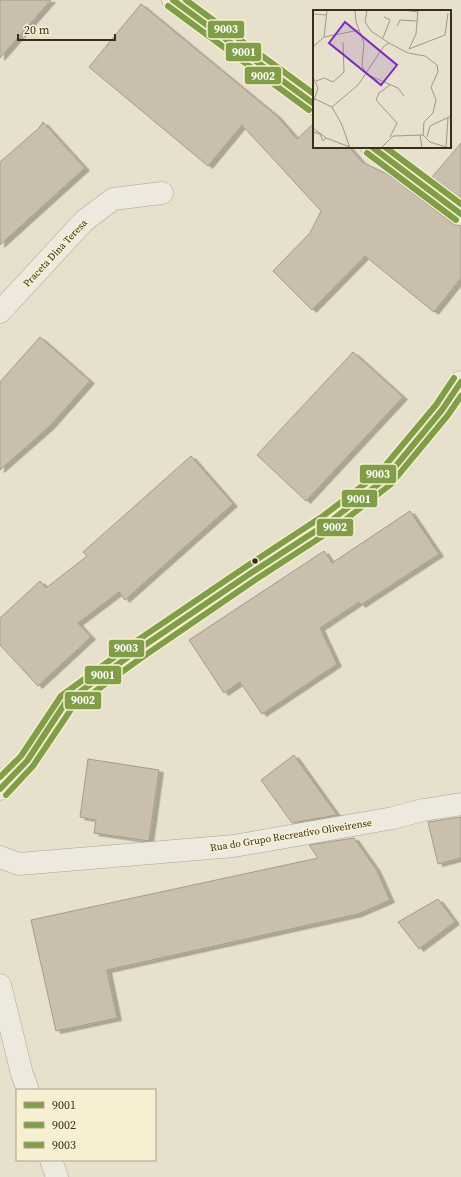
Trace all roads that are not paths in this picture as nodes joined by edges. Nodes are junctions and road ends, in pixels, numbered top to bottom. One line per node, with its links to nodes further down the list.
1 (173, 0): 2 (street)
2 (313, 103)
3 (373, 148): 5 (street)
4 (162, 193): 6 (street, Praceta Dina Teresa)
5 (461, 214)
6 (0, 312)
7 (461, 382): 8 (street)
8 (0, 789)
9 (461, 804): 10 (street, Rua do Grupo Recreativo Oliveirense)
10 (0, 857)
11 (0, 985): 12 (street)
12 (28, 1089)
13 (51, 1161): 14 (street)
14 (56, 1177)

